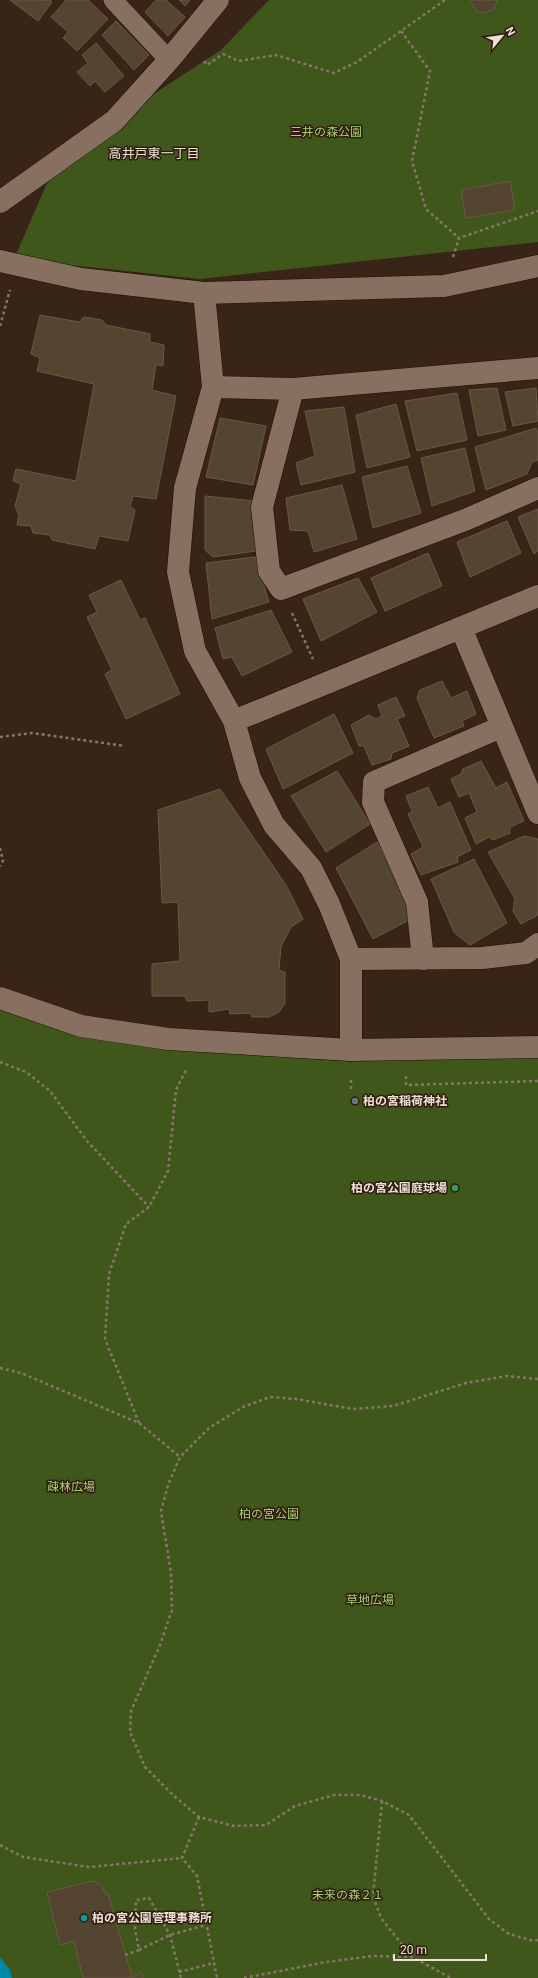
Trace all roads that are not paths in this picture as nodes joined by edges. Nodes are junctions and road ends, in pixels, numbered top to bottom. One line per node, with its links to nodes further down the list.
1 (113, 0): 3 (lane)
2 (218, 0): 3 (street)
3 (169, 60): 4 (street)
4 (0, 202)
5 (0, 261): 7 (street)
6 (538, 266): 7 (street)
7 (204, 293): 9 (street)
8 (538, 368): 10 (street)
9 (213, 387): 10 (street); 14 (street)
10 (293, 389): 11 (street)
11 (538, 488)
12 (538, 596): 13 (street)
13 (461, 628): 14 (street); 15 (street)
14 (234, 721): 18 (street)
15 (501, 727): 16 (street); 19 (street)
16 (538, 813)
17 (538, 944): 19 (street)
18 (351, 959): 19 (street); 22 (street)
19 (423, 959)
20 (0, 998): 22 (street)
21 (538, 1047): 22 (street)
22 (352, 1050)

